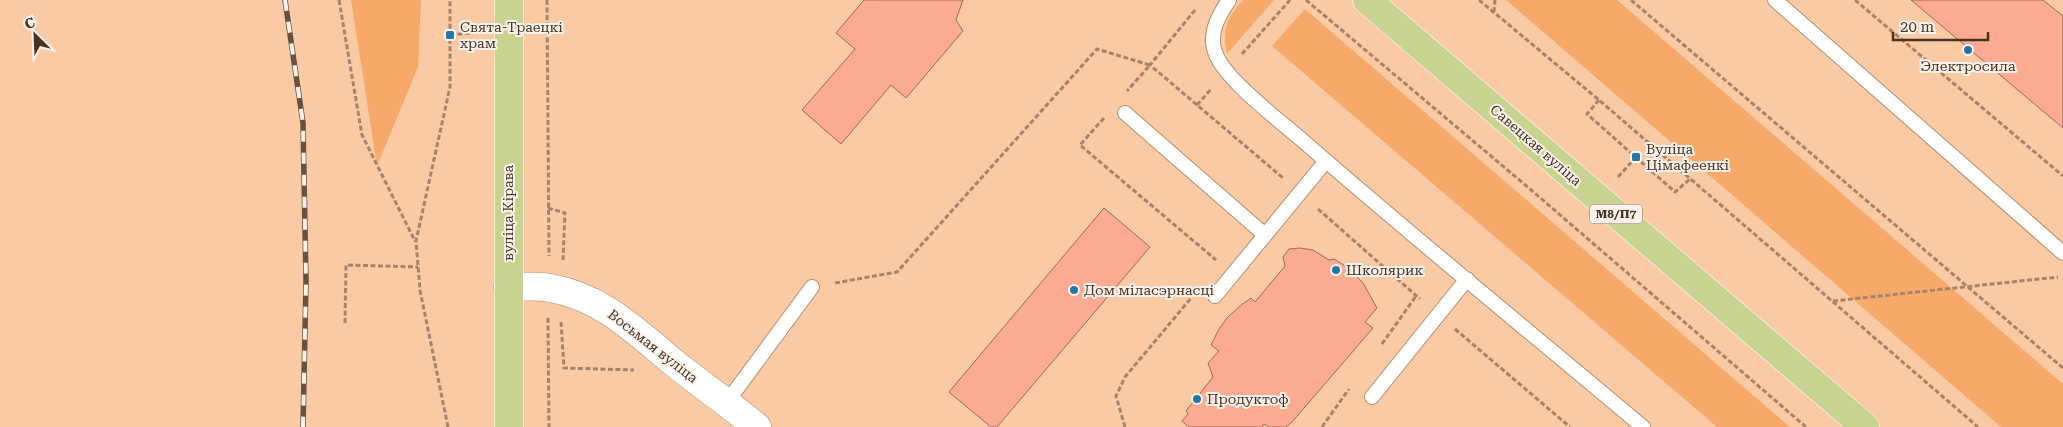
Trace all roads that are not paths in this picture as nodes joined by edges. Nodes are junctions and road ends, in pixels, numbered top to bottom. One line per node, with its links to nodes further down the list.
1 (509, 0): 10 (main road, вуліца Кірава)
2 (1229, 0): 6 (lane)
3 (1367, 0): 18 (main road, Савецкая вуліца / М8/П7)
4 (1775, 0): 8 (lane)
5 (1126, 112): 7 (lane)
6 (1326, 161): 7 (lane); 9 (lane)
7 (1265, 235): 12 (lane)
8 (2063, 252)
9 (1467, 279): 13 (lane); 17 (lane)
10 (508, 287): 14 (street, Восьмая вуліца); 15 (main road, вуліца Кірава)
11 (812, 288): 14 (lane)
12 (1215, 296)
13 (1372, 397)
14 (727, 402): 16 (street, Восьмая вуліца)
15 (509, 427)
16 (757, 427)
17 (1643, 427)
18 (1865, 427)

